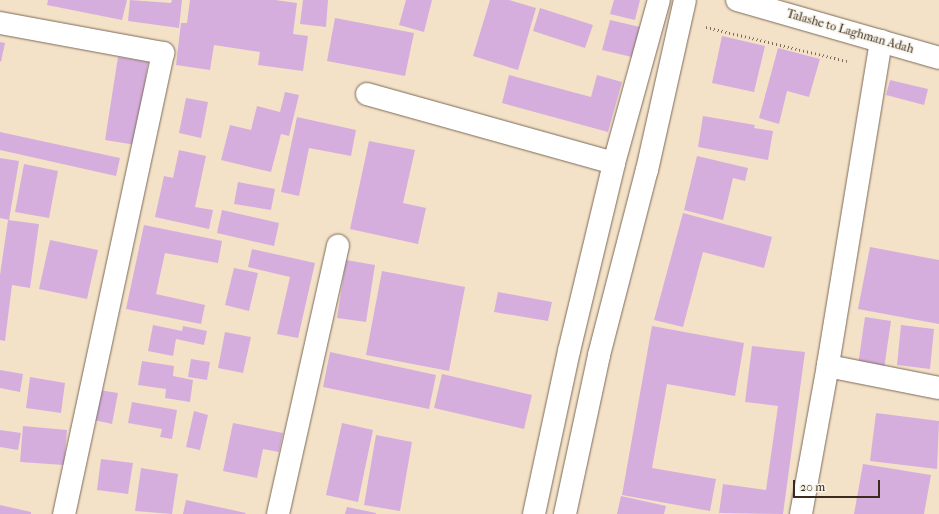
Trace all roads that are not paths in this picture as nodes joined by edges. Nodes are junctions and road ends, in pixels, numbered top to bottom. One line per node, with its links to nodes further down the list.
1 (658, 0): 8 (street)
2 (685, 0): 15 (street)
3 (737, 0): 5 (street, Talashe to Laghman Adah)
4 (0, 23): 12 (street)
5 (881, 41): 6 (street, Talashe to Laghman Adah); 10 (street)
6 (939, 58)
7 (367, 94): 8 (street)
8 (614, 163): 14 (street)
9 (338, 246): 13 (street)
10 (828, 366): 11 (street); 16 (street)
11 (939, 388)
12 (64, 514)
13 (278, 514)
14 (534, 514)
15 (565, 514)
16 (801, 514)

